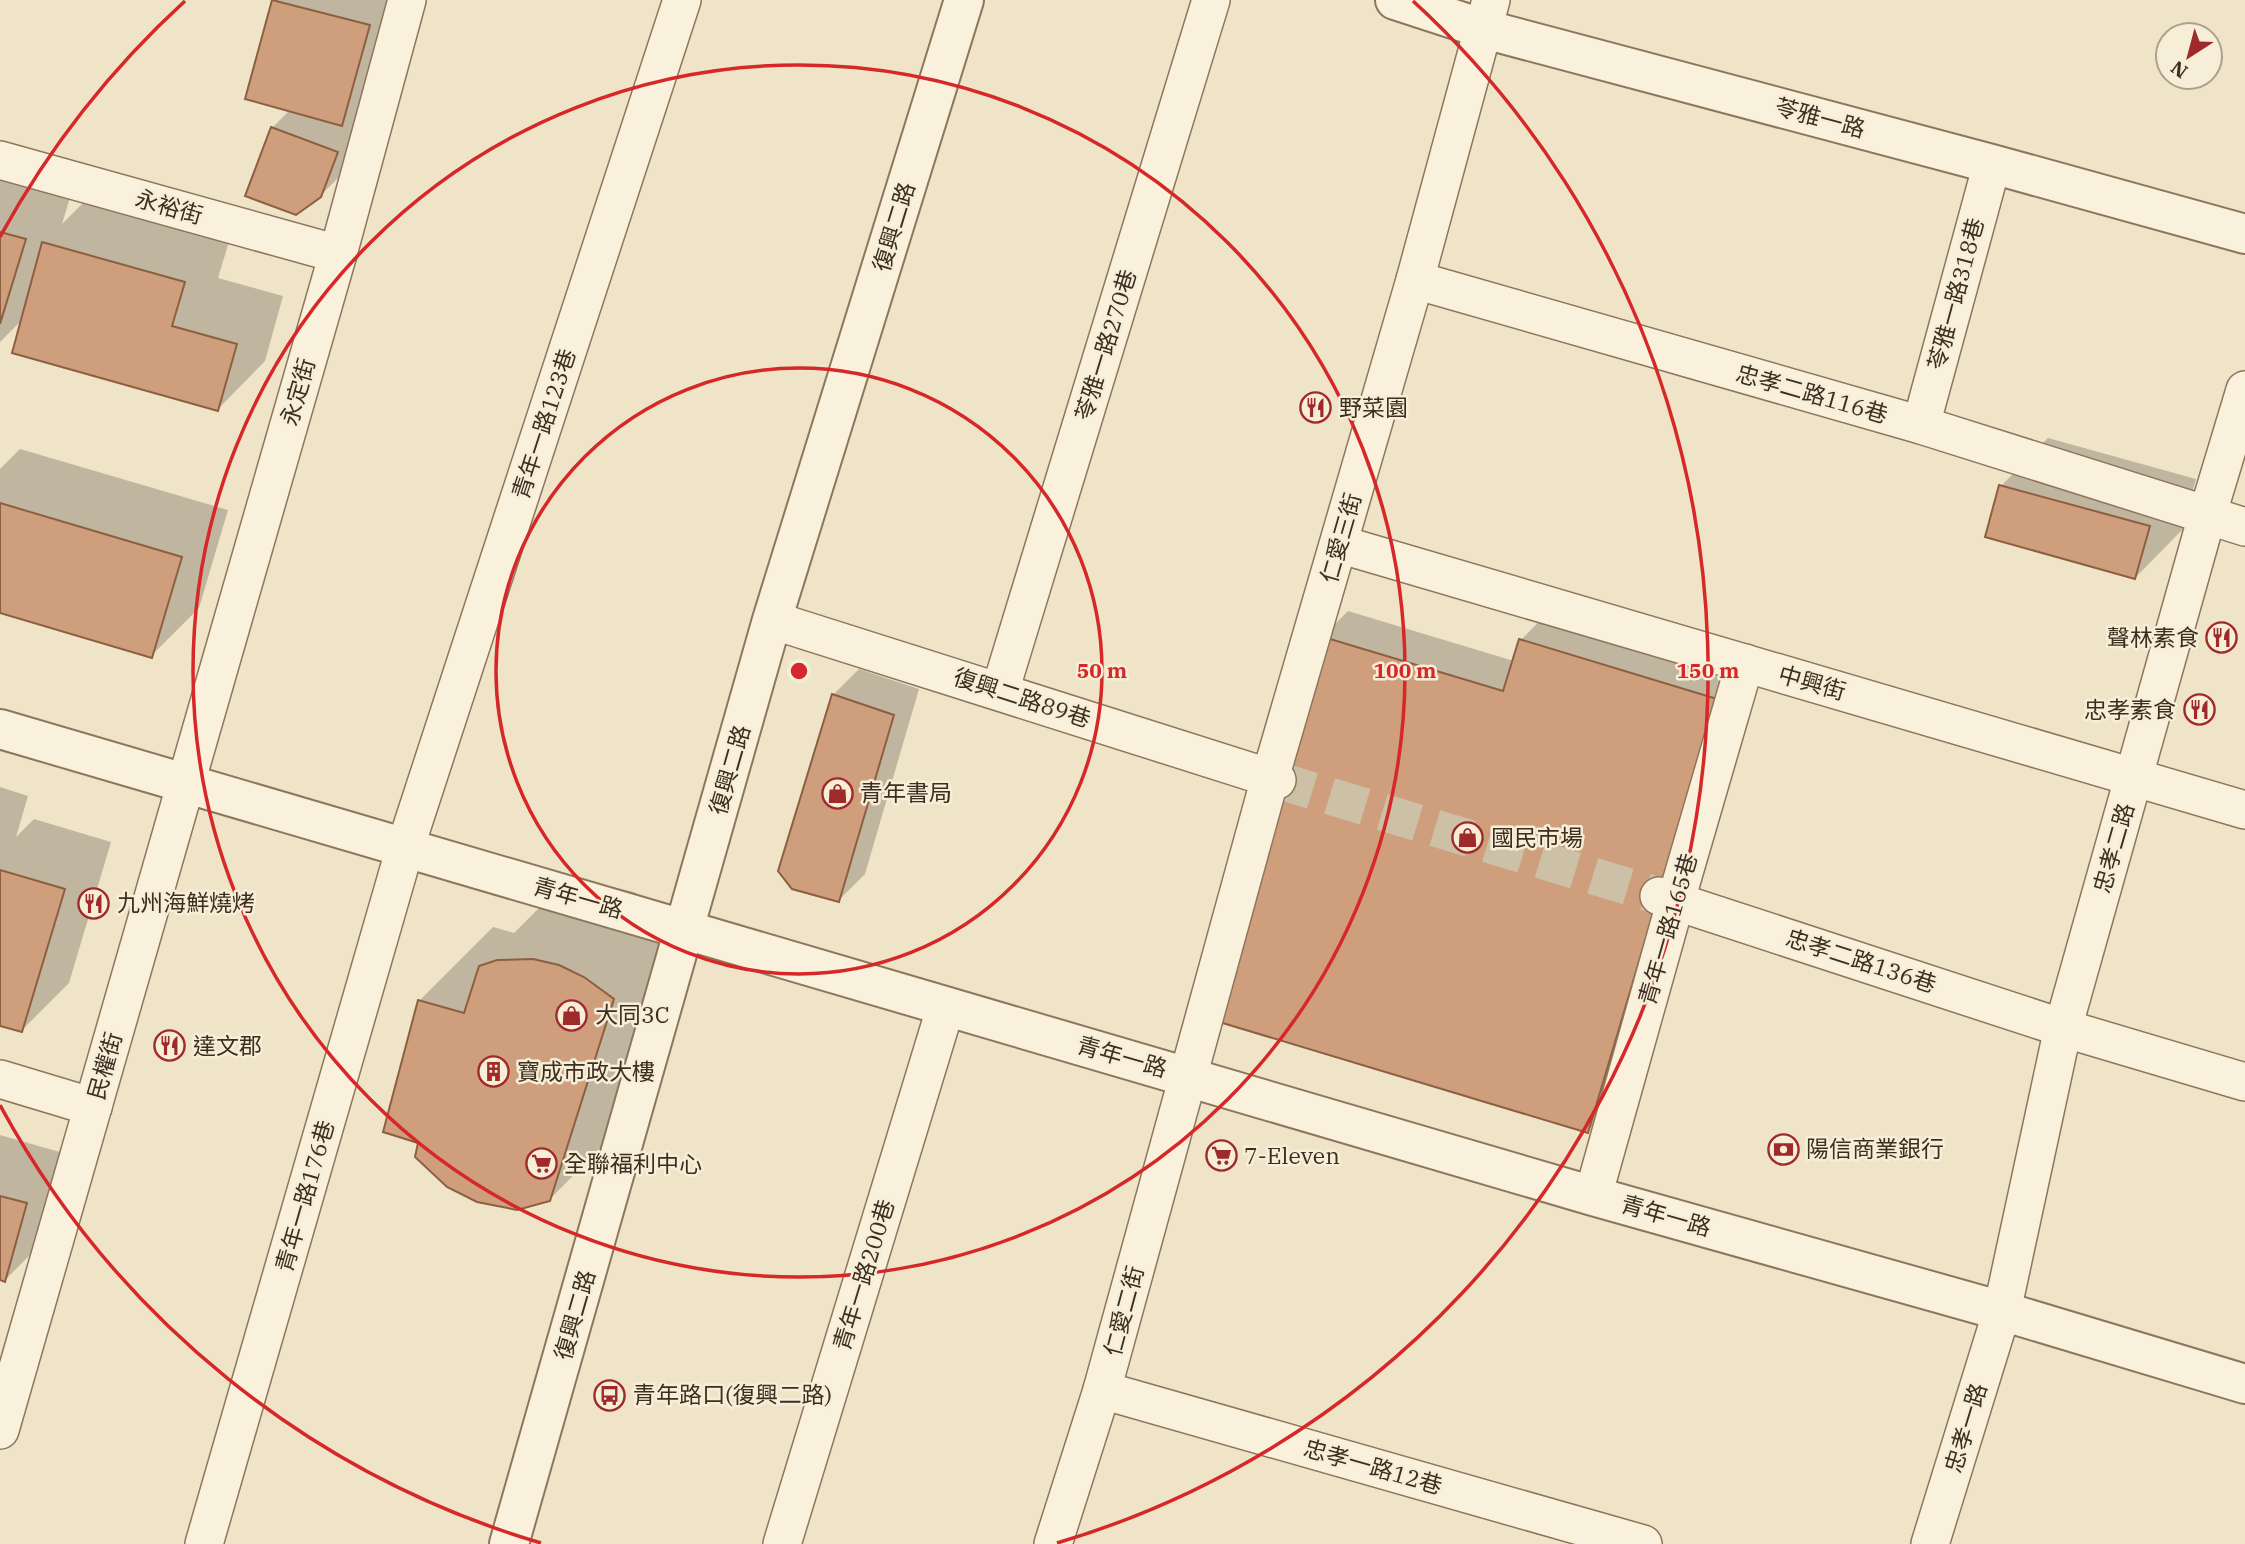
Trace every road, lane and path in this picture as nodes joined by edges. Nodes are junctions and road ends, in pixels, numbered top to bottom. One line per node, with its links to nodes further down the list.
1 (407, 0): 10 (street, 永定街)
2 (682, 0): 25 (street, 青年一路123巷)
3 (964, 0): 17 (street, 復興二路)
4 (1211, 0): 19 (street, 苓雅一路270巷)
5 (1395, 0): 6 (street, 苓雅一路)
6 (1487, 15): 8 (street, 苓雅一路); 11 (street, 仁愛三街)
7 (0, 160): 10 (street, 永裕街)
8 (1992, 164): 9 (street, 苓雅一路); 13 (street, 苓雅一路318巷)
9 (2245, 234)
10 (338, 254): 23 (street, 永定街)
11 (1415, 280): 13 (street, 忠孝二路116巷); 16 (street, 仁愛三街)
12 (2245, 390): 14 (street, 忠孝二路)
13 (1921, 425): 14 (street, 忠孝二路116巷)
14 (2207, 516): 15 (street, 忠孝二路116巷); 21 (street, 忠孝二路)
15 (2245, 527)
16 (1339, 544): 18 (street, 中興街); 22 (street, 仁愛三街)
17 (772, 620): 19 (street, 復興二路89巷); 27 (street, 復興二路)
18 (1745, 663): 21 (street, 中興街); 26 (street, 青年一路165巷)
19 (1000, 691): 22 (street, 復興二路89巷)
20 (0, 729): 23 (street, 青年一路)
21 (2134, 777): 24 (street, 中興街); 29 (street, 忠孝二路)
22 (1274, 779): 30 (street, 仁愛三街)
23 (184, 783): 25 (street, 青年一路); 33 (street, 民權街)
24 (2245, 810)
25 (405, 848): 27 (street, 青年一路); 40 (street, 青年一路176巷)
26 (1667, 898): 29 (street, 忠孝二路136巷); 34 (street, 青年一路165巷)
27 (685, 929): 28 (street, 青年一路); 41 (street, 復興二路)
28 (946, 1006): 30 (street, 青年一路); 42 (street, 青年一路200巷)
29 (2063, 1028): 32 (street, 忠孝二路136巷); 35 (street, 忠孝二路)
30 (1188, 1076): 34 (street, 青年一路); 38 (street, 仁愛二街)
31 (0, 1079): 33 (street)
32 (2245, 1082)
33 (93, 1107): 36 (street, 民權街)
34 (1594, 1196): 35 (street, 青年一路)
35 (2003, 1311): 37 (street, 青年一路); 45 (street, 忠孝一路)
36 (12, 1345): 39 (street, 民權街)
37 (2245, 1384)
38 (1102, 1390): 43 (street, 仁愛二街); 44 (street, 忠孝一路12巷)
39 (0, 1430)
40 (204, 1544)
41 (509, 1544)
42 (782, 1544)
43 (1053, 1544)
44 (1643, 1544)
45 (1930, 1544)

